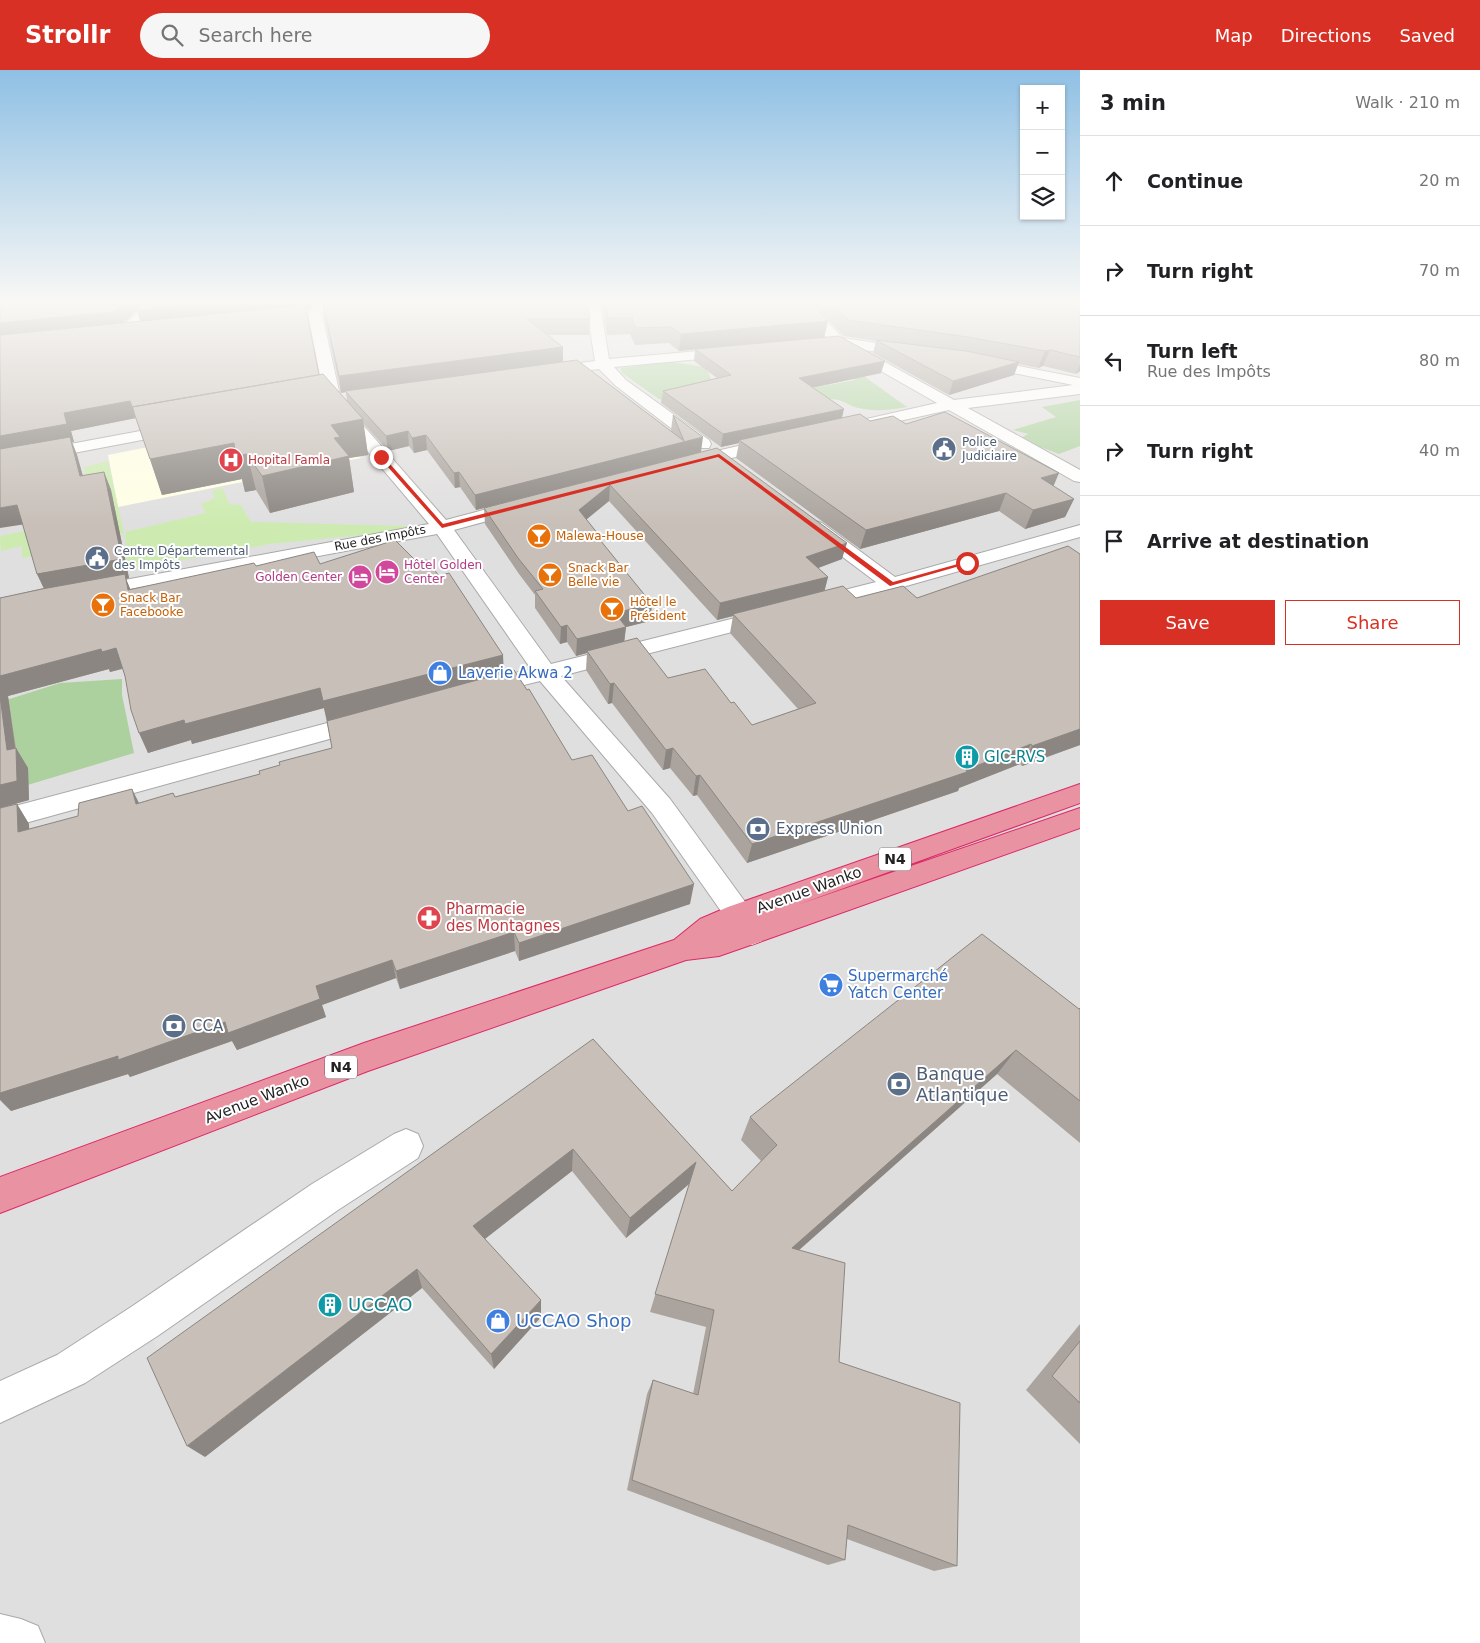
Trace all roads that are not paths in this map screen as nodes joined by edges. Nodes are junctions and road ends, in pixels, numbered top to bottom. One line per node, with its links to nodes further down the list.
1 (329, 377): 18 (street)
2 (616, 377): 11 (street)
3 (901, 377): 7 (street)
4 (1056, 377): 5 (street)
5 (1080, 382)
6 (1080, 389): 7 (street)
7 (950, 405): 9 (street); 15 (street)
8 (196, 426): 12 (street)
9 (844, 428)
10 (786, 440): 11 (street)
11 (719, 455): 13 (street); 14 (street)
12 (0, 462)
13 (734, 467)
14 (671, 468)
15 (1080, 476)
16 (538, 502): 18 (street, Rue des Impôts)
17 (805, 520): 20 (street)
18 (442, 526): 21 (street, Rue des Impôts); 22 (street)
19 (1080, 531): 20 (street)
20 (892, 584): 22 (street)
21 (79, 595)
22 (545, 672): 23 (street); 28 (street)
23 (459, 695)
24 (383, 716): 27 (street)
25 (1080, 793): 28 (highway, Avenue Wanko / N4)
26 (1080, 818): 28 (highway, Avenue Wanko / N4)
27 (0, 820)
28 (745, 924): 30 (highway, Avenue Wanko / N4)
29 (406, 1146): 31 (street)
30 (0, 1195)
31 (0, 1402)
32 (0, 1638): 33 (street)
33 (21, 1643)

